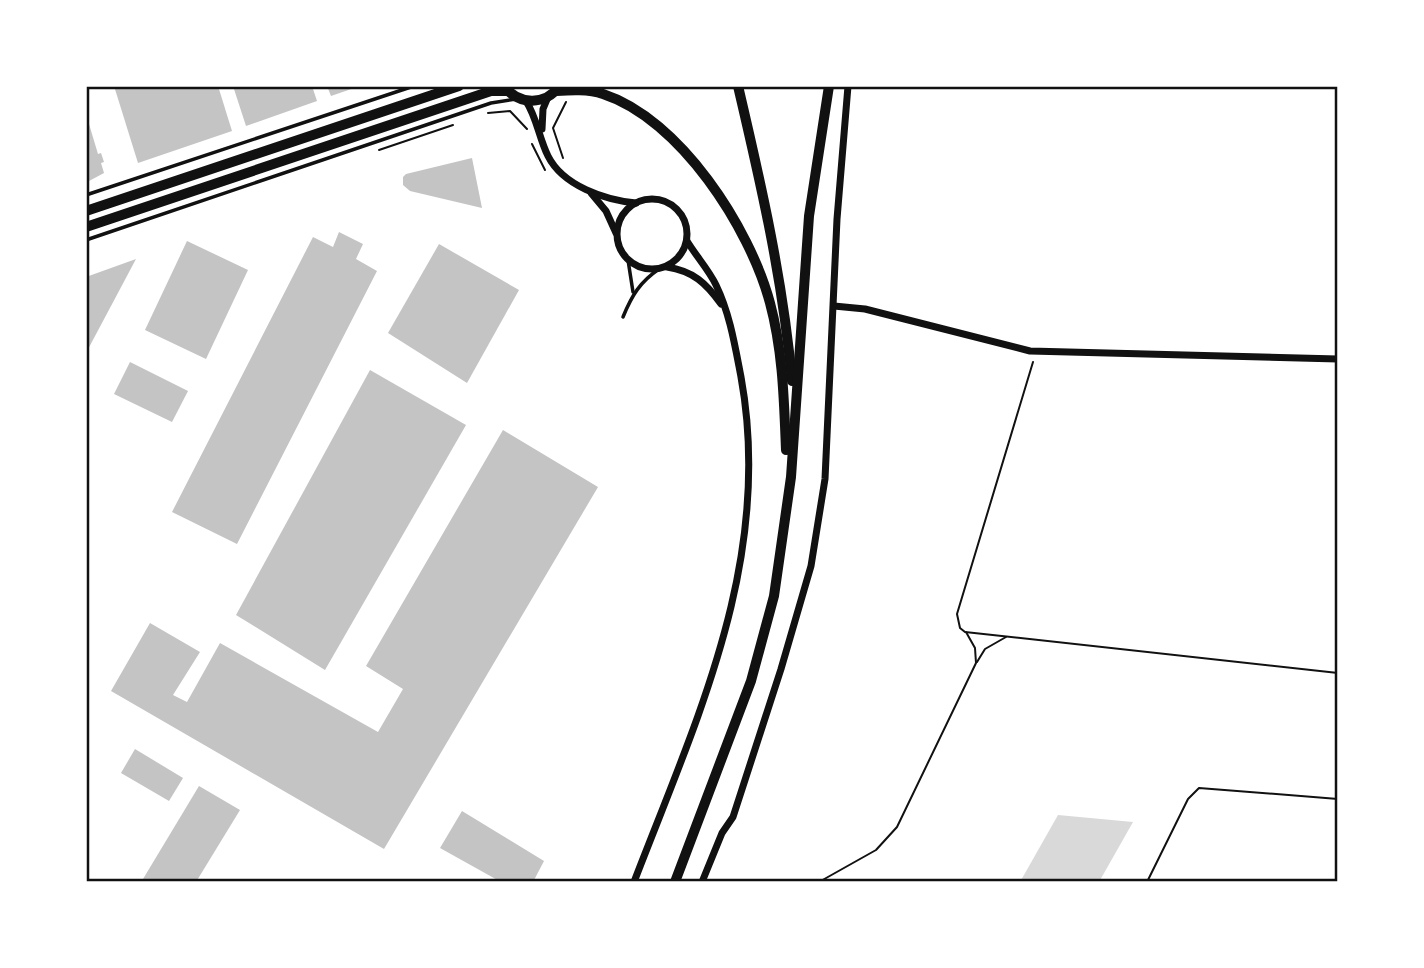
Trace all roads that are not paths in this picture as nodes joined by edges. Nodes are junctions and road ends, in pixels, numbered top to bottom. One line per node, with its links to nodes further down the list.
1 (414, 86): 11 (lane)
2 (459, 86): 13 (main road)
3 (738, 86): 25 (main road)
4 (829, 86): 25 (main road)
5 (848, 86): 21 (street)
6 (506, 88): 8 (main road); 14 (main road)
7 (554, 91): 8 (main road); 9 (street); 26 (main road)
8 (522, 100): 9 (street); 16 (lane)
9 (542, 137): 10 (street)
10 (588, 190): 12 (street); 15 (street)
11 (86, 195)
12 (636, 203): 15 (street); 17 (street)
13 (86, 211)
14 (86, 228)
15 (617, 236): 18 (street)
16 (86, 240)
17 (687, 241): 19 (street); 22 (street)
18 (628, 260): 19 (street); 20 (lane)
19 (663, 268): 20 (lane); 22 (street)
20 (633, 293): 23 (lane)
21 (834, 306): 24 (street); 29 (street)
22 (726, 311): 27 (street)
23 (623, 317)
24 (1338, 359)
25 (795, 405): 26 (main road)
26 (791, 477): 28 (main road)
27 (634, 882)
28 (675, 882)
29 (702, 882)

